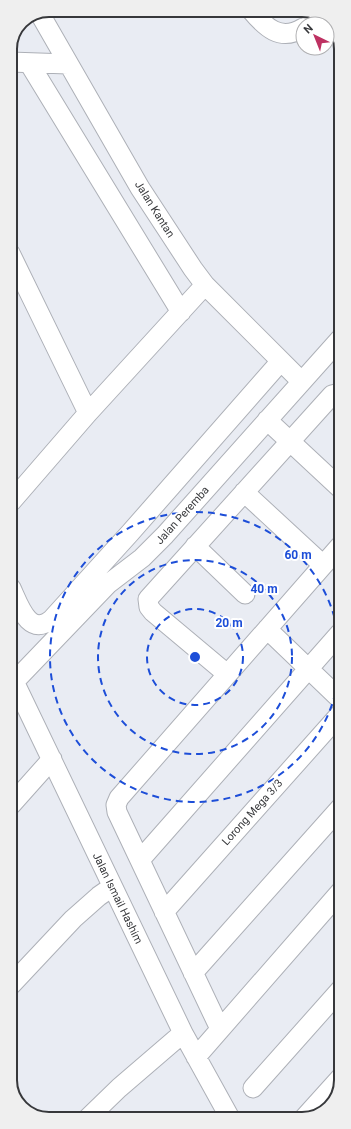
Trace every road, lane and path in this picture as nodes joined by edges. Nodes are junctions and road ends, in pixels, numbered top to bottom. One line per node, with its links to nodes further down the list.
1 (257, 17): 3 (street)
2 (42, 18): 6 (street, Jalan Kantan)
3 (295, 33)
4 (17, 62): 5 (street)
5 (29, 63): 6 (street); 9 (street)
6 (68, 64): 8 (street, Jalan Kantan)
7 (17, 267): 14 (street)
8 (205, 285): 9 (street); 11 (street, Jalan Kantan)
9 (181, 312): 14 (street)
10 (334, 345): 12 (street, Jalan Peremba)
11 (280, 361): 12 (street, Jalan Kantan); 24 (street)
12 (301, 381): 15 (street, Jalan Peremba)
13 (334, 394): 16 (street)
14 (88, 413): 19 (street)
15 (267, 420): 16 (street); 29 (street, Jalan Peremba)
16 (290, 441): 17 (street); 18 (street)
17 (334, 482)
18 (244, 492): 20 (street); 22 (street)
19 (17, 495)
20 (195, 546): 23 (street); 28 (street)
21 (334, 553): 22 (street)
22 (323, 565): 25 (street)
23 (245, 594)
24 (17, 600)
25 (267, 629): 27 (street); 28 (street)
26 (334, 640): 27 (street)
27 (308, 669): 31 (street); 36 (street)
28 (227, 674): 36 (street)
29 (17, 675)
30 (17, 687): 33 (street, Jalan Ismail Hashim)
31 (334, 694)
32 (334, 721): 39 (street, Lorong Mega 3/3)
33 (52, 759): 34 (street); 37 (street, Jalan Ismail Hashim)
34 (17, 798)
35 (334, 815): 40 (street)
36 (140, 860): 39 (street)
37 (112, 887): 41 (street); 44 (street, Jalan Ismail Hashim)
38 (334, 900): 43 (street)
39 (164, 912): 40 (street)
40 (193, 973): 43 (street)
41 (17, 979)
42 (334, 997): 47 (street)
43 (220, 1029): 45 (street)
44 (183, 1033): 45 (street, Jalan Ismail Hashim); 49 (street)
45 (196, 1057): 50 (street, Jalan Ismail Hashim)
46 (333, 1085): 48 (street)
47 (253, 1088)
48 (310, 1111)
49 (94, 1112)
50 (227, 1112)

